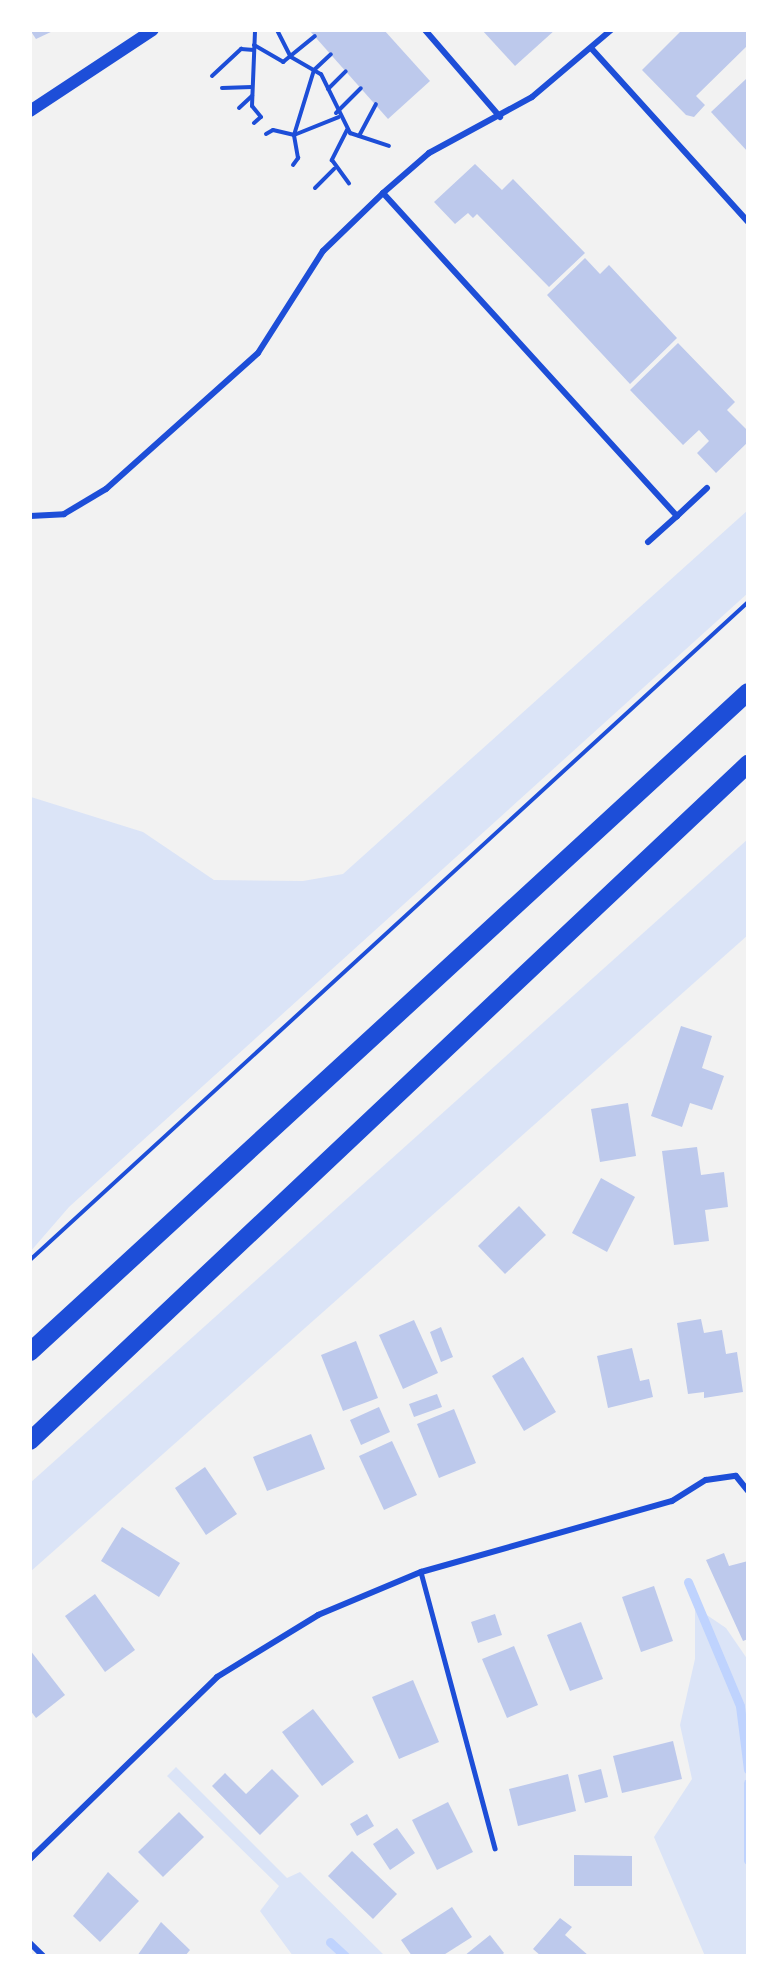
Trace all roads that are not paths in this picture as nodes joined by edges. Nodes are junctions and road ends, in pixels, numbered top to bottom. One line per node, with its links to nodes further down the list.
1 (153, 30): 5 (main road)
2 (424, 30): 6 (street)
3 (610, 30): 4 (street)
4 (591, 48): 6 (street); 8 (street)
5 (30, 111)
6 (500, 117): 7 (street)
7 (383, 193): 10 (street); 11 (street)
8 (748, 222)
9 (707, 488): 11 (street)
10 (30, 516)
11 (676, 516): 12 (street)
12 (648, 542)
13 (748, 692): 15 (highway)
14 (748, 764): 16 (highway)
15 (30, 1352)
16 (30, 1441)
17 (748, 1491): 18 (street)
18 (421, 1572): 19 (lane); 20 (street)
19 (495, 1848)
20 (30, 1859)
21 (30, 1943): 22 (street)
22 (43, 1956)

